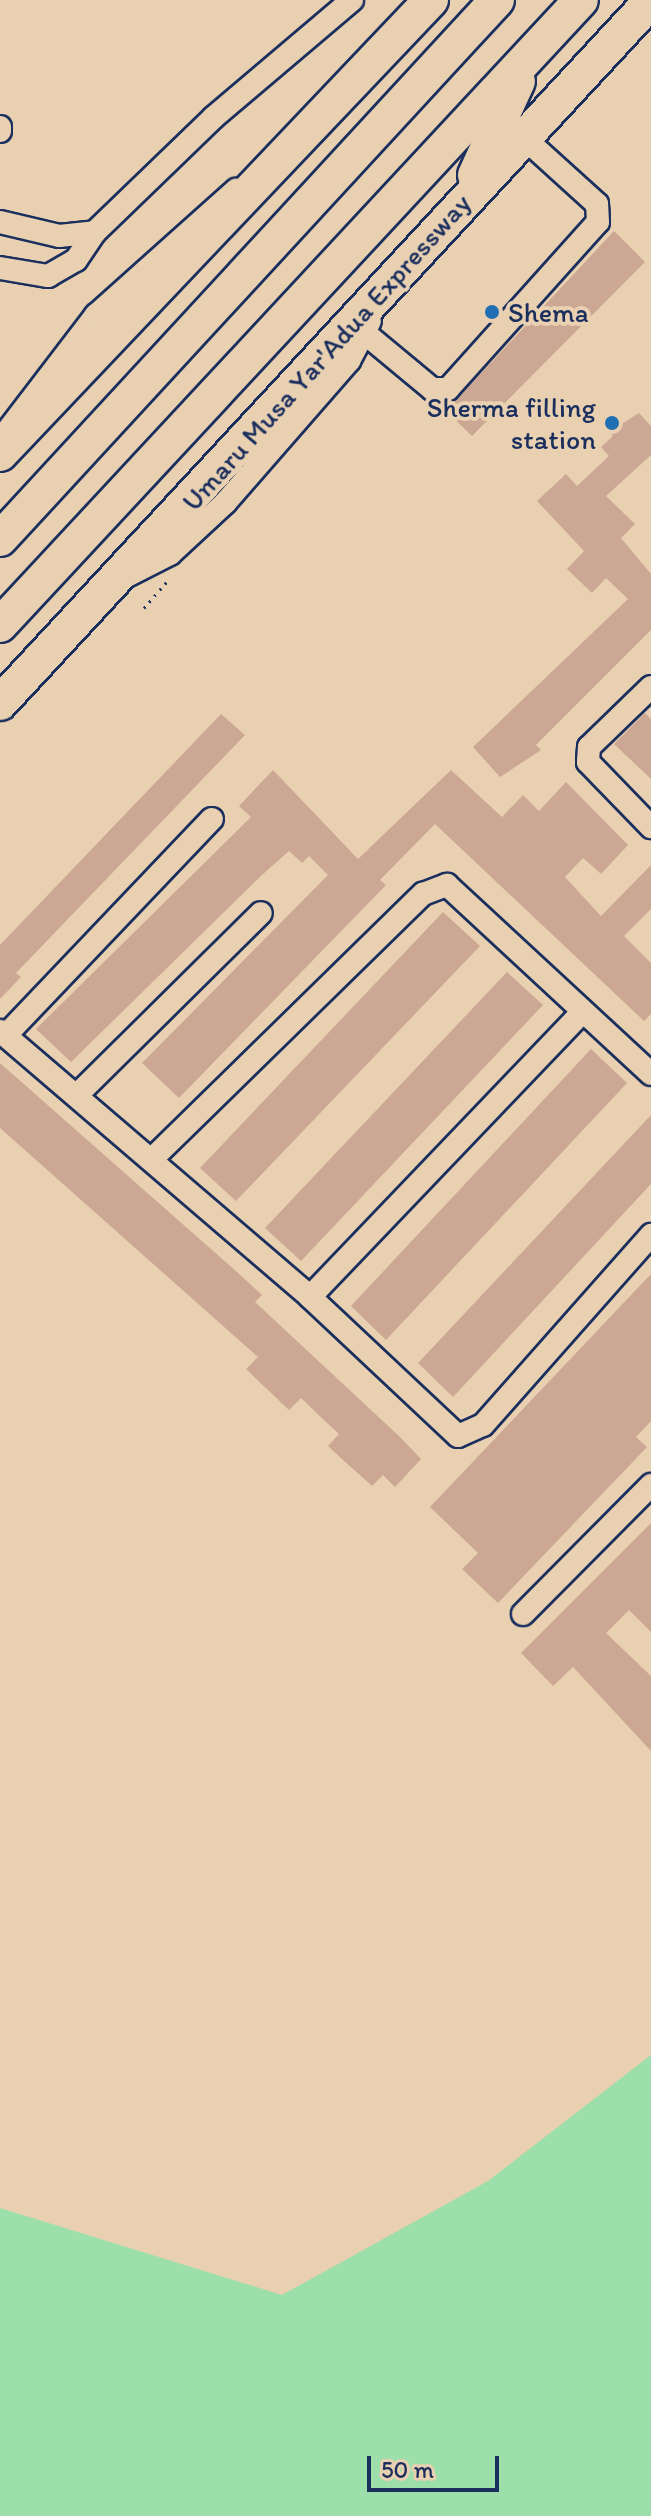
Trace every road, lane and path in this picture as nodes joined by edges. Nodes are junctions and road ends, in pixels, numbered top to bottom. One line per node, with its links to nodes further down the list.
1 (352, 0): 11 (street)
2 (431, 0): 7 (highway)
3 (581, 0): 6 (highway, Umaru Musa Yar'Adua Expressway)
4 (651, 1): 8 (highway, Umaru Musa Yar'Adua Expressway)
5 (493, 4): 7 (highway); 15 (highway)
6 (531, 54): 9 (highway); 18 (highway, Umaru Musa Yar'Adua Expressway)
7 (349, 87): 14 (highway)
8 (523, 137): 9 (highway, Umaru Musa Yar'Adua Expressway); 13 (street)
9 (464, 201): 13 (highway, Umaru Musa Yar'Adua Expressway)
10 (0, 222): 11 (street)
11 (95, 232): 12 (street)
12 (0, 268)
13 (370, 318): 20 (highway, Umaru Musa Yar'Adua Expressway)
14 (0, 452)
15 (0, 539)
16 (169, 579): 17 (path)
17 (144, 608)
18 (0, 625)
19 (651, 687): 22 (street)
20 (0, 703)
21 (212, 819): 25 (street)
22 (651, 827)
23 (261, 913): 27 (street)
24 (583, 1011): 26 (street); 28 (street); 30 (street)
25 (4, 1032): 27 (street)
26 (651, 1074)
27 (78, 1094): 28 (street)
28 (153, 1158): 30 (street)
29 (651, 1235): 30 (street)
30 (310, 1297)
31 (651, 1485): 32 (street)
32 (523, 1614)

